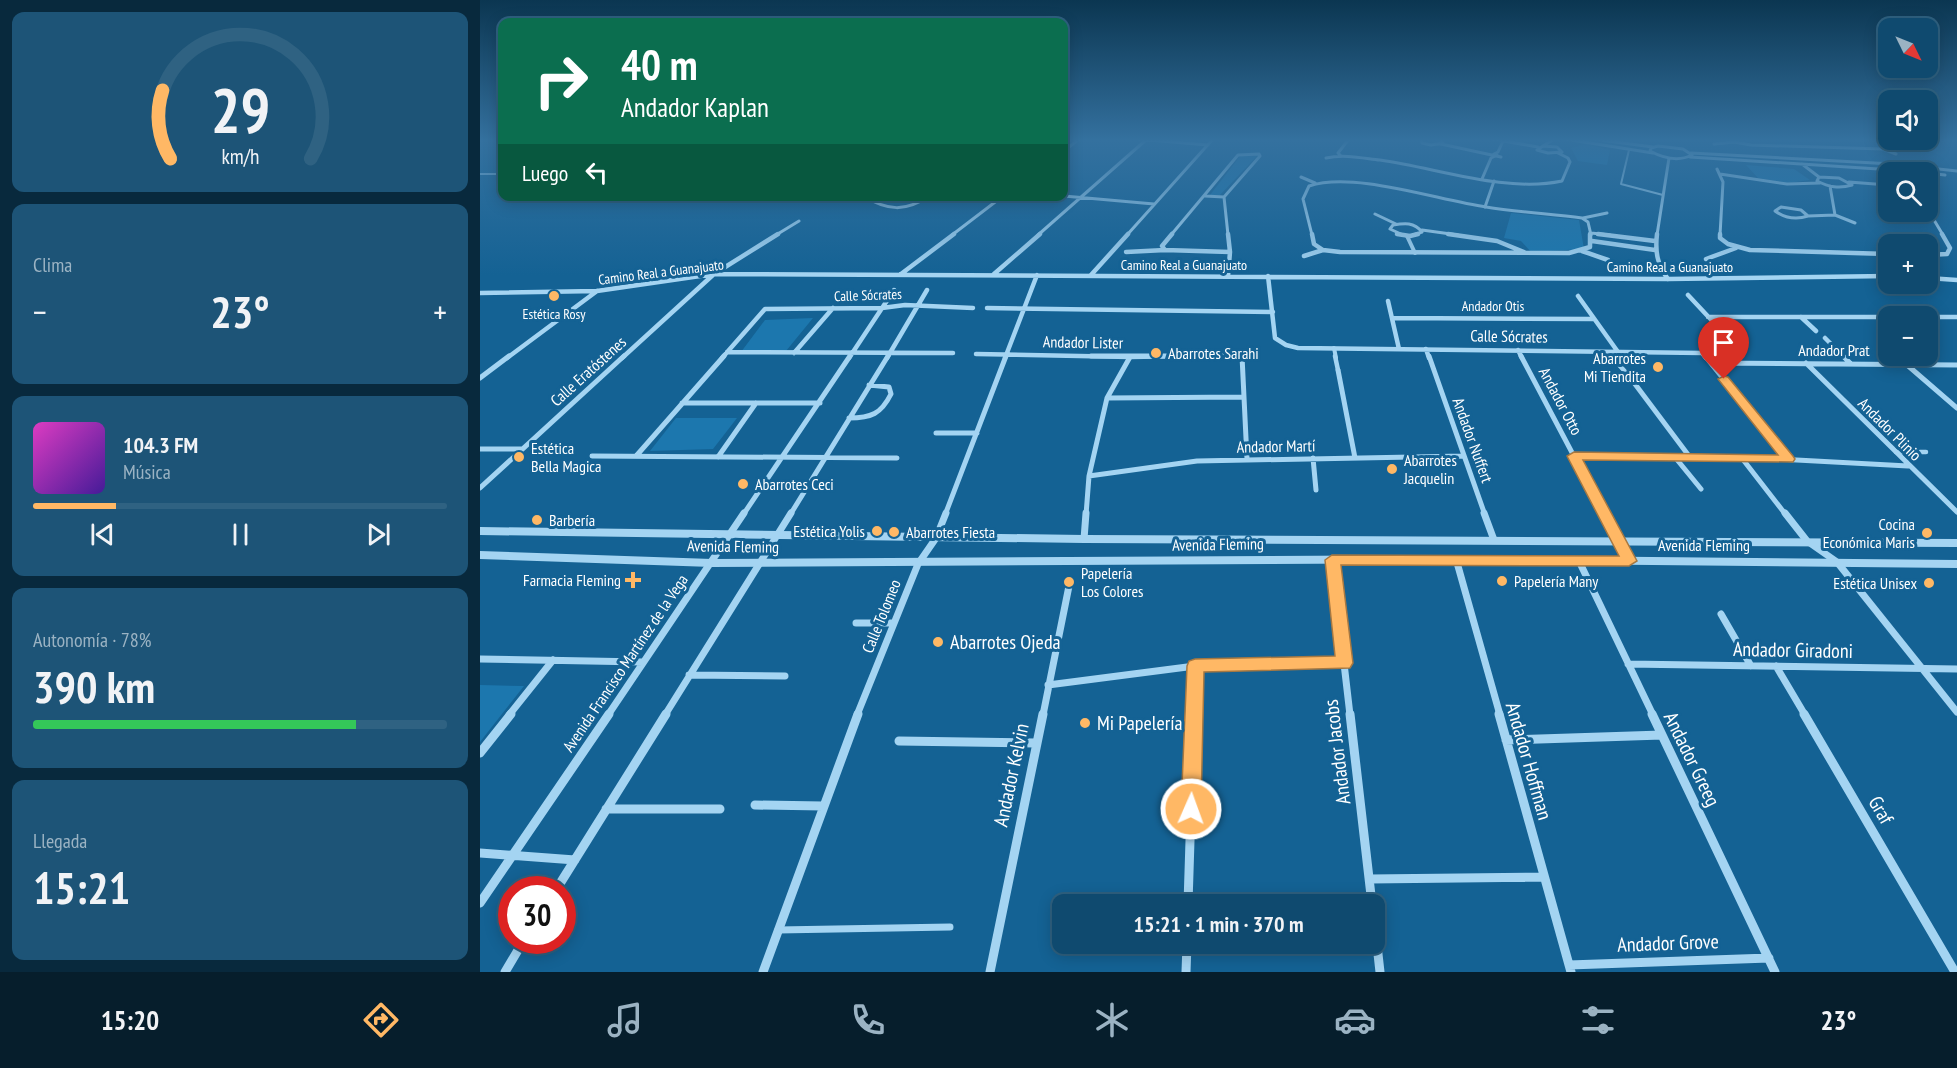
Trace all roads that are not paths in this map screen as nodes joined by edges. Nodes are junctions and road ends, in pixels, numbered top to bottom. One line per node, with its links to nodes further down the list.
1 (1096, 184): 18 (street)
2 (1172, 184): 22 (street)
3 (1214, 184): 16 (street)
4 (1235, 184): 17 (street)
5 (1312, 184): 40 (street)
6 (1353, 184): 23 (street)
7 (1493, 184): 23 (street)
8 (1623, 184): 14 (lane)
9 (1665, 184): 14 (street)
10 (1723, 184): 38 (street)
11 (1825, 184): 13 (street)
12 (1851, 184): 13 (street)
13 (1830, 186): 26 (street)
14 (1663, 195): 37 (street)
15 (1068, 196): 18 (street)
16 (1205, 196): 17 (street); 39 (street)
17 (1224, 197): 44 (street)
18 (1081, 198): 22 (street); 54 (street)
19 (876, 201): 20 (street)
20 (922, 201)
21 (996, 201): 53 (street)
22 (1154, 204): 56 (street)
23 (1485, 207): 28 (street)
24 (1607, 213): 28 (street)
25 (1375, 214): 32 (street)
26 (1835, 215): 27 (street); 31 (street)
27 (1808, 216): 27 (street)
28 (1582, 218): 34 (street)
29 (799, 221): 52 (street)
30 (1935, 222): 48 (street)
31 (1855, 223)
32 (1397, 224): 33 (street); 35 (street)
33 (1422, 230): 35 (street); 46 (street)
34 (1591, 233): 36 (street); 37 (street)
35 (1407, 236): 45 (street)
36 (1592, 241): 41 (street); 42 (street)
37 (1655, 241): 41 (street)
38 (1737, 248): 47 (street); 50 (street)
39 (1165, 250): 43 (street); 44 (street)
40 (1323, 250): 45 (street); 49 (street)
41 (1655, 250): 60 (street)
42 (1582, 251): 46 (street); 51 (street)
43 (1126, 252)
44 (1230, 252): 58 (street)
45 (1415, 253): 46 (street)
46 (1527, 254)
47 (1878, 254)
48 (1938, 254)
49 (1304, 256)
50 (1706, 259)
51 (1608, 260)
52 (714, 274): 53 (street, Camino Real a Guanajuato); 65 (street, Camino Real a Guanajuato); 122 (street, Calle Eratóstenes)
53 (900, 274): 54 (street, Camino Real a Guanajuato)
54 (993, 275): 55 (street, Camino Real a Guanajuato)
55 (1037, 275): 56 (street, Camino Real a Guanajuato); 75 (street, Calle Tolomeo)
56 (1091, 275): 58 (street, Camino Real a Guanajuato)
57 (1878, 275): 60 (street, Camino Real a Guanajuato)
58 (1228, 276): 59 (street, Camino Real a Guanajuato)
59 (1268, 276): 60 (street, Camino Real a Guanajuato); 76 (street)
60 (1668, 279)
61 (1938, 279): 62 (street)
62 (1957, 280)
63 (894, 290): 72 (street, Avenida Francisco Martínez de la Vega)
64 (927, 290): 70 (street)
65 (597, 291): 66 (street, Camino Real a Guanajuato); 110 (street)
66 (482, 294)
67 (1578, 296): 83 (street)
68 (1688, 296): 77 (street)
69 (1388, 301): 82 (street)
70 (919, 307): 72 (street, Calle Sócrates); 73 (street, Calle Sócrates); 97 (street)
71 (833, 308): 72 (street, Calle Sócrates); 90 (street, Calle Sócrates); 93 (street)
72 (882, 308): 96 (street, Avenida Francisco Martínez de la Vega)
73 (973, 308)
74 (987, 308): 75 (street)
75 (1026, 309): 76 (street); 99 (street, Calle Tolomeo)
76 (1273, 312): 86 (street, Calle Sócrates)
77 (1708, 317): 78 (street); 95 (street, Calle Sócrates)
78 (1800, 317): 79 (street); 84 (street)
79 (1878, 317)
80 (1938, 317): 81 (street)
81 (1957, 317)
82 (1392, 318): 83 (street, Andador Otis); 87 (street)
83 (1594, 319): 92 (street)
84 (1816, 331)
85 (1825, 338): 103 (street)
86 (1334, 348): 87 (street, Calle Sócrates); 108 (street)
87 (1399, 349): 88 (street, Calle Sócrates)
88 (1426, 349): 89 (street, Calle Sócrates); 127 (street, Andador Nuffert)
89 (1518, 350): 91 (street, Calle Sócrates); 128 (street, Andador Otto)
90 (727, 352): 93 (street); 114 (street)
91 (1607, 352): 92 (street, Calle Sócrates); 109 (street)
92 (1618, 352): 95 (street, Calle Sócrates)
93 (794, 353): 96 (street)
94 (953, 353): 97 (street)
95 (1702, 353): 101 (street)
96 (852, 354): 97 (street); 116 (street, Avenida Francisco Martínez de la Vega)
97 (888, 354): 111 (street)
98 (976, 354): 99 (street, Andador Lister)
99 (1007, 355): 100 (street, Andador Lister); 120 (street, Calle Tolomeo)
100 (1130, 357): 112 (street, Andador Lister); 113 (street)
101 (1711, 363): 102 (street, Andador Prat); 139 (street)
102 (1806, 363): 103 (street, Andador Prat); 123 (street, Andador Plinio)
103 (1850, 363): 104 (street, Andador Prat)
104 (1878, 364)
105 (1938, 364): 106 (street, Andador Prat)
106 (1957, 364)
107 (1907, 366): 117 (street)
108 (1338, 370): 136 (street)
109 (1629, 376): 130 (street)
110 (480, 378)
111 (869, 385): 118 (street); 118 (street)
112 (1244, 397): 113 (street); 138 (street)
113 (1107, 398): 141 (street)
114 (682, 403): 115 (street); 125 (street)
115 (756, 403): 116 (street); 131 (street)
116 (820, 403): 137 (street, Avenida Francisco Martínez de la Vega)
117 (1957, 408)
118 (849, 418): 133 (street)
119 (936, 433): 120 (street)
120 (977, 433): 149 (street, Calle Tolomeo)
121 (480, 449): 122 (street)
122 (523, 449): 142 (street, Calle Eratóstenes)
123 (1894, 452): 124 (lane); 140 (street, Andador Plinio)
124 (1926, 452)
125 (637, 455): 126 (street); 131 (street)
126 (592, 456)
127 (1464, 456): 136 (street, Andador Martí); 151 (street, Andador Nuffert)
128 (1574, 456): 129 (street); 152 (street, Andador Otto)
129 (1674, 456): 130 (street); 143 (street)
130 (1689, 456): 132 (street)
131 (718, 457): 137 (street)
132 (1742, 457): 139 (street); 153 (street)
133 (824, 458): 134 (street); 137 (street); 148 (street)
134 (897, 458)
135 (1313, 458): 136 (street, Andador Martí); 138 (street, Andador Martí); 144 (street)
136 (1355, 458)
137 (783, 459): 147 (street, Avenida Francisco Martínez de la Vega)
138 (1247, 459): 141 (street, Andador Martí)
139 (1788, 459): 140 (street)
140 (1908, 466): 145 (street, Andador Plinio)
141 (1089, 476): 150 (street)
142 (480, 488)
143 (1701, 489)
144 (1316, 490)
145 (1957, 512)
146 (480, 531): 147 (street, Avenida Fleming)
147 (732, 534): 148 (street, Avenida Fleming); 161 (street, Avenida Francisco Martínez de la Vega)
148 (778, 534): 149 (street, Avenida Fleming); 162 (street)
149 (936, 538): 150 (street, Avenida Fleming); 163 (street, Calle Tolomeo)
150 (1084, 539): 151 (street, Avenida Fleming)
151 (1494, 540): 152 (street, Avenida Fleming)
152 (1618, 541): 153 (street, Avenida Fleming); 159 (street, Andador Otto)
153 (1807, 541): 154 (street, Avenida Fleming); 160 (street)
154 (1957, 543)
155 (480, 555): 161 (street, Avenida Fleming)
156 (1456, 559): 157 (street, Avenida Fleming); 158 (street, Avenida Fleming); 184 (street, Andador Hoffman)
157 (1332, 560): 163 (street, Avenida Fleming); 172 (street, Andador Jacobs)
158 (1579, 561): 159 (street, Avenida Fleming); 173 (street, Andador Greeg)
159 (1629, 561): 160 (street, Avenida Fleming)
160 (1837, 562): 164 (street, Avenida Fleming); 177 (street)
161 (712, 563): 162 (street, Avenida Fleming); 171 (street, Avenida Francisco Martínez de la Vega)
162 (758, 563): 163 (street, Avenida Fleming); 179 (street)
163 (918, 564): 168 (street, Calle Tolomeo)
164 (1957, 564)
165 (1069, 586): 181 (street, Andador Kelvin)
166 (1721, 614): 175 (street)
167 (856, 623): 168 (street)
168 (894, 623): 189 (street, Calle Tolomeo)
169 (480, 659): 170 (street)
170 (553, 660): 171 (street); 187 (street)
171 (643, 662): 193 (street, Avenida Francisco Martínez de la Vega)
172 (1344, 663): 174 (street); 197 (street, Andador Jacobs)
173 (1628, 664): 175 (street, Andador Giradoni); 183 (street, Andador Greeg)
174 (1195, 666): 181 (street); 198 (street)
175 (1750, 666): 176 (street, Andador Giradoni)
176 (1776, 666): 177 (street, Andador Giradoni); 214 (street, Graf)
177 (1922, 669): 178 (street, Andador Giradoni); 182 (street)
178 (1957, 669)
179 (689, 675): 180 (street); 190 (street)
180 (785, 676)
181 (1048, 685): 186 (street, Andador Kelvin)
182 (1957, 712)
183 (1662, 735): 184 (street); 206 (street, Andador Greeg)
184 (1506, 740): 196 (street, Andador Hoffman)
185 (899, 741): 186 (street)
186 (1036, 743): 210 (street, Andador Kelvin)
187 (480, 753)
188 (755, 805): 189 (street)
189 (823, 806): 202 (street, Calle Tolomeo)
190 (606, 809): 191 (street); 194 (street)
191 (720, 809)
192 (480, 853): 193 (street)
193 (513, 855): 194 (street); 200 (street, Avenida Francisco Martínez de la Vega)
194 (575, 860): 195 (street)
195 (565, 876)
196 (1544, 877): 197 (street); 207 (street, Andador Hoffman)
197 (1370, 879): 199 (street, Andador Jacobs)
198 (1188, 894)
199 (1371, 894)
200 (480, 903)
201 (950, 927): 202 (lane)
202 (778, 930): 209 (street, Calle Tolomeo)
203 (516, 954): 208 (street)
204 (1187, 954): 211 (street)
205 (1378, 954): 212 (street)
206 (1768, 958): 207 (street, Andador Grove); 213 (street, Andador Greeg)
207 (1570, 968)
208 (505, 972)
209 (763, 972)
210 (990, 972)
211 (1186, 972)
212 (1380, 972)
213 (1775, 972)
214 (1955, 972)

